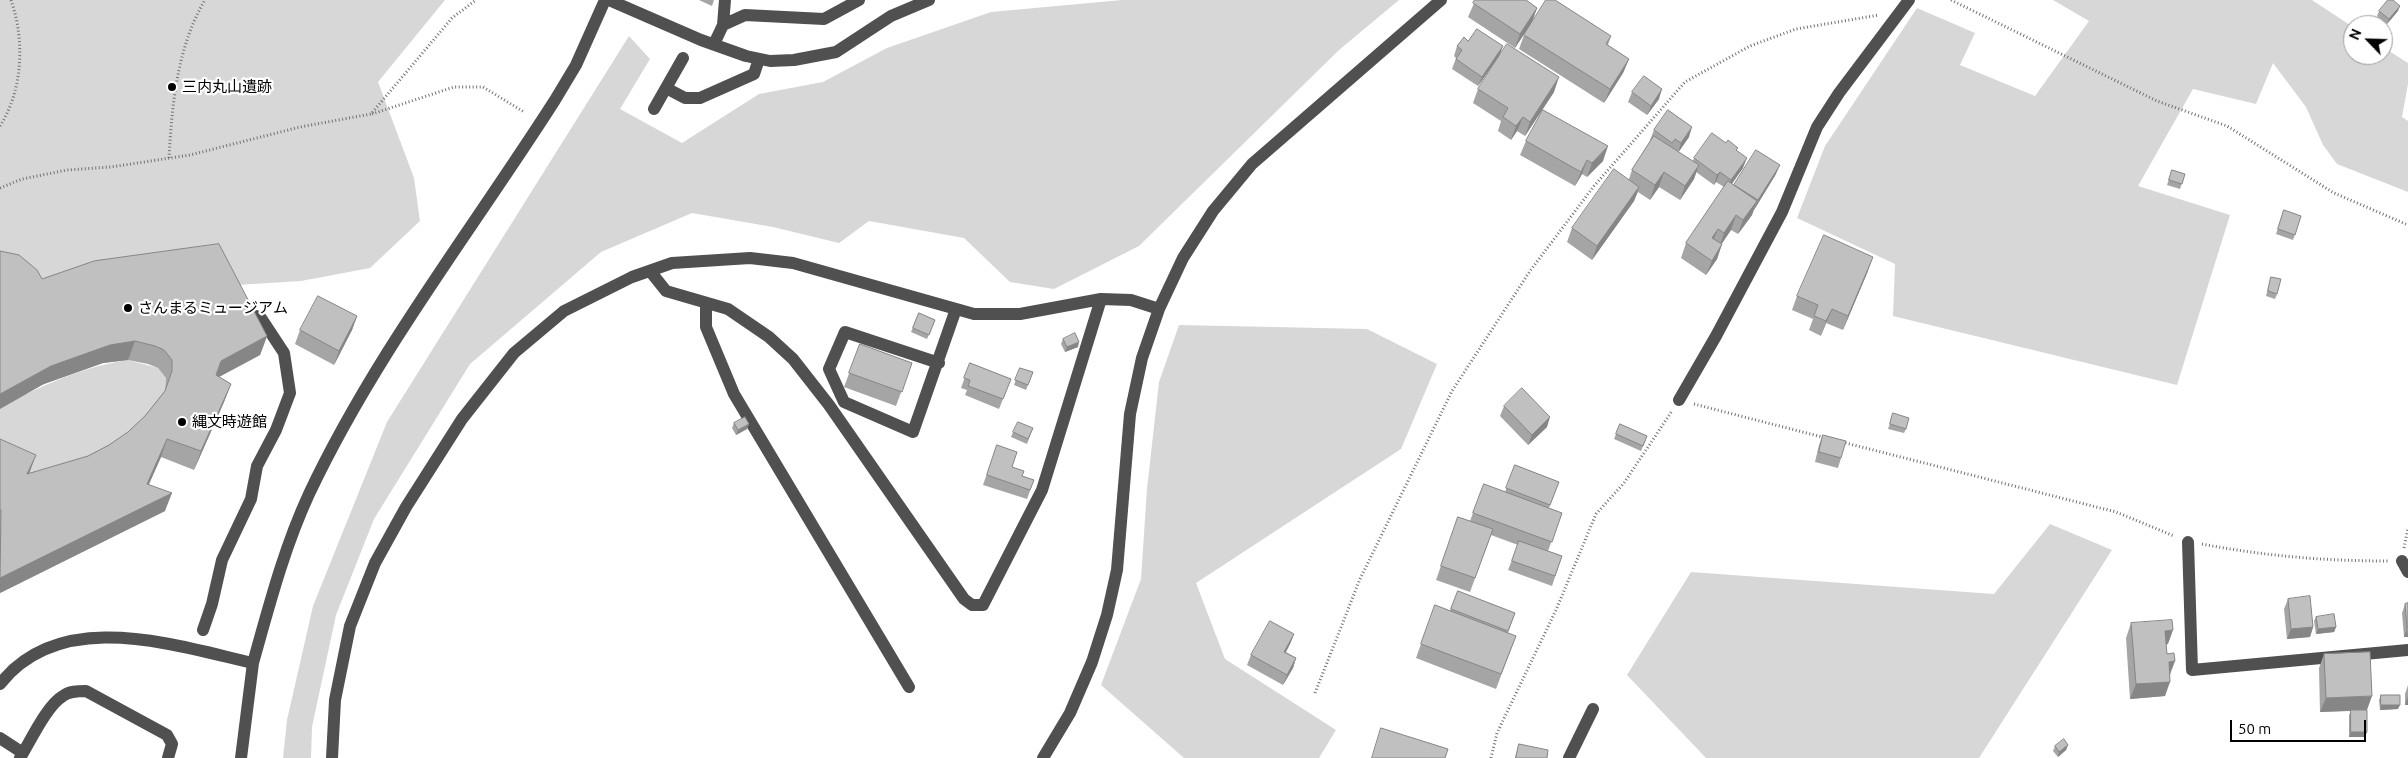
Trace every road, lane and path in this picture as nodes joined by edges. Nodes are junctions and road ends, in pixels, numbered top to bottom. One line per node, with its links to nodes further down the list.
1 (11, 0): 20 (path)
2 (205, 0): 21 (path)
3 (476, 0): 19 (path)
4 (607, 0): 13 (street); 38 (street)
5 (725, 0): 12 (street)
6 (859, 0): 12 (street)
7 (930, 0): 15 (street)
8 (1441, 0): 28 (street)
9 (1910, 0): 11 (street)
10 (1950, 0): 23 (path)
11 (1900, 13): 31 (street); 41 (path)
12 (723, 25): 13 (street)
13 (714, 44): 15 (street)
14 (683, 58): 16 (street)
15 (759, 59): 16 (street)
16 (666, 88): 17 (street)
17 (654, 109)
18 (524, 112): 19 (path)
19 (372, 114): 21 (path)
20 (0, 126)
21 (169, 158): 22 (path)
22 (0, 188)
23 (2408, 224)
24 (650, 271): 26 (street); 27 (street); 47 (street)
25 (1101, 299): 26 (street); 27 (street); 28 (street)
26 (706, 303): 40 (street)
27 (956, 308): 30 (street)
28 (1159, 308): 48 (street)
29 (251, 314): 36 (street)
30 (939, 363): 30 (street)
31 (1679, 400): 32 (path); 49 (path)
32 (1831, 439)
33 (1840, 442): 34 (path)
34 (2188, 542): 35 (path); 37 (street)
35 (2405, 567)
36 (204, 630)
37 (2408, 650)
38 (253, 663): 39 (street); 46 (street)
39 (0, 684)
40 (909, 687)
41 (1315, 693)
42 (1593, 709): 50 (street)
43 (0, 738): 44 (street)
44 (21, 755): 45 (street)
45 (168, 758)
46 (240, 758)
47 (332, 758)
48 (1043, 758)
49 (1491, 758)
50 (1569, 758)

